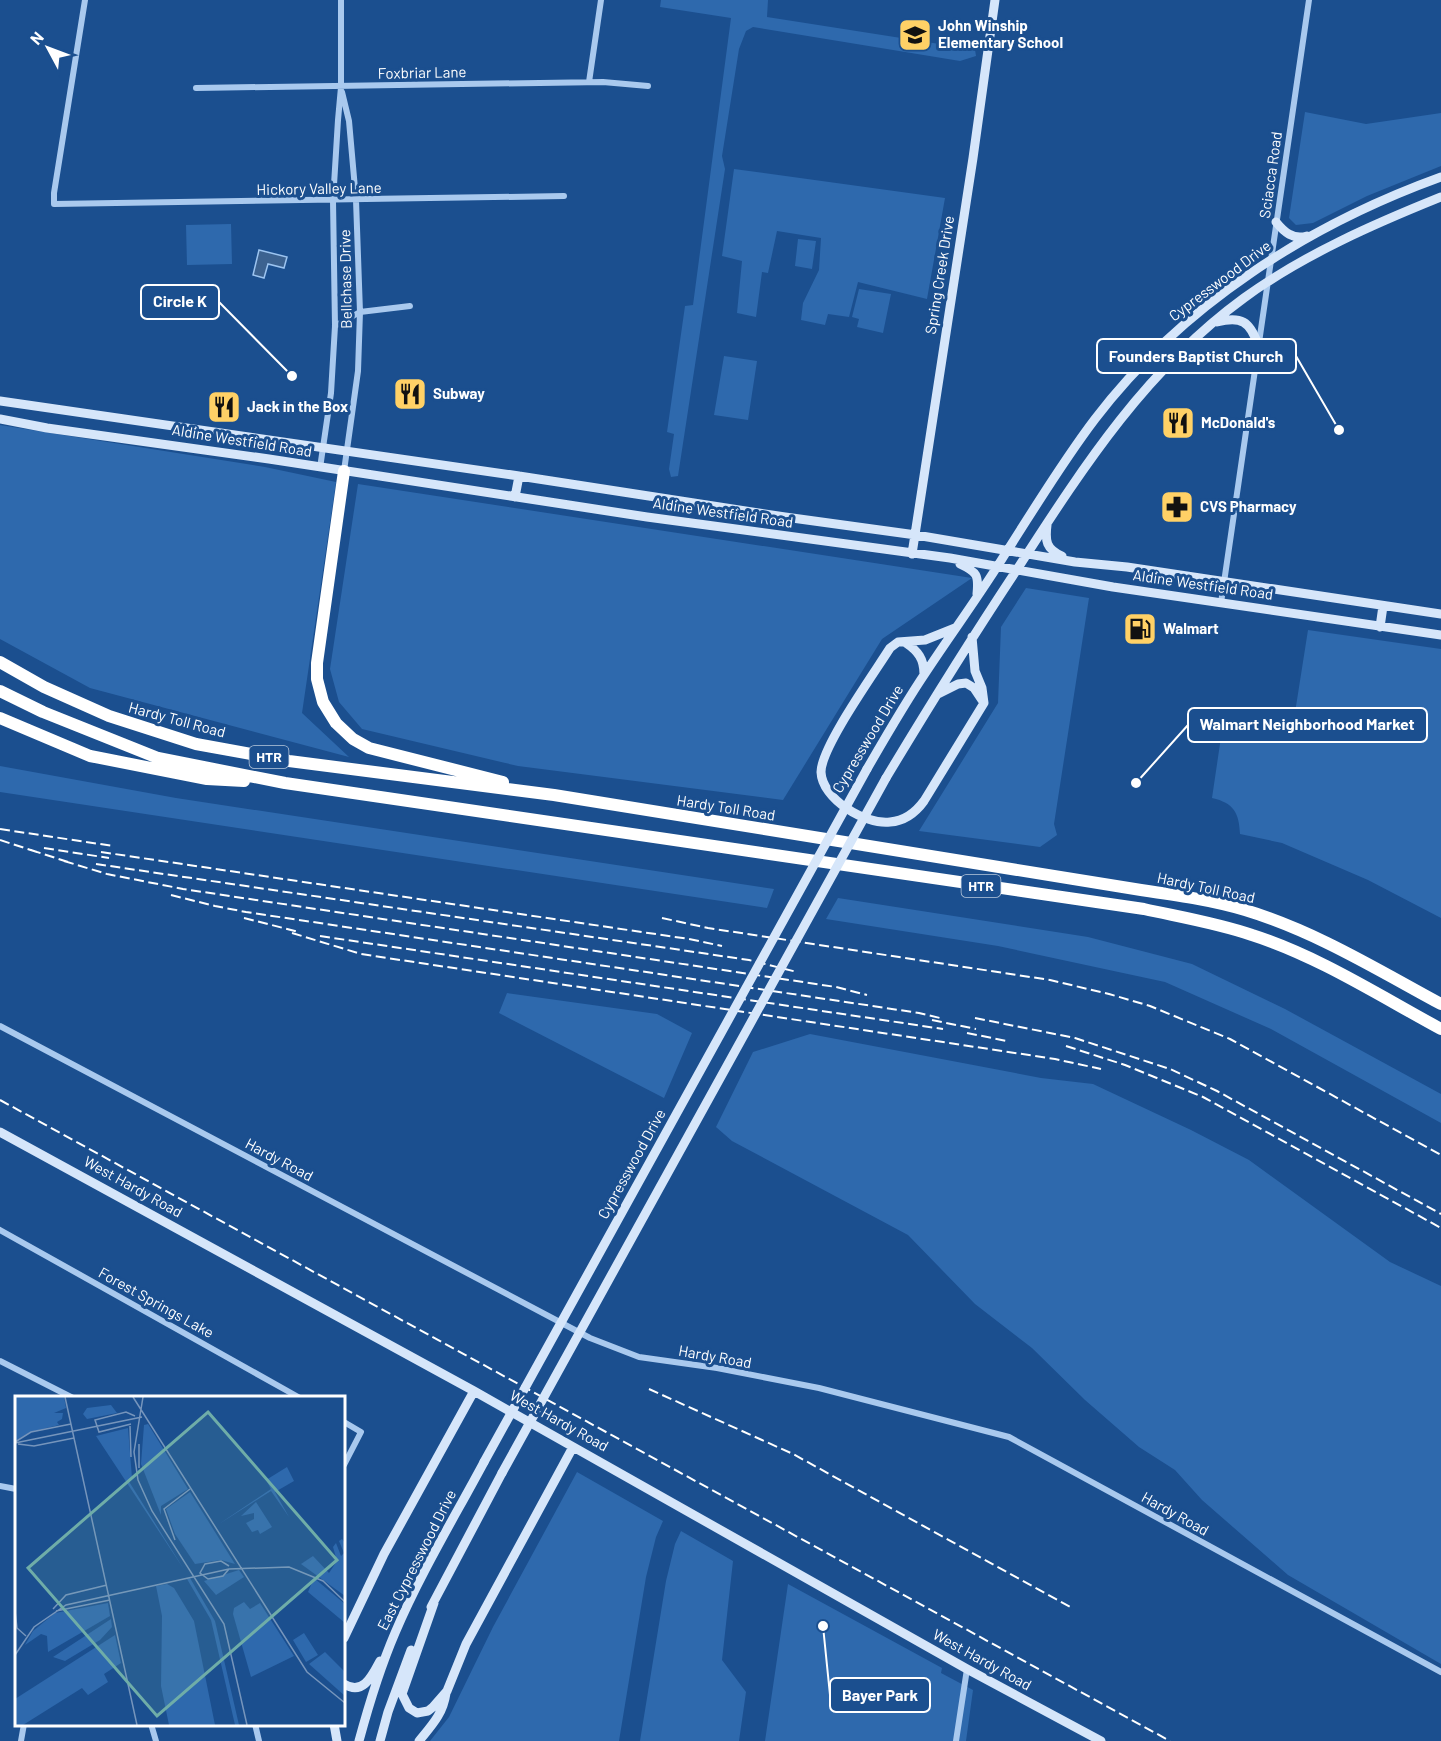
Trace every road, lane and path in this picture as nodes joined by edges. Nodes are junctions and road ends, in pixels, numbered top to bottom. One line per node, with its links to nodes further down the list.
1 (85, 0): 15 (street, Hickory Valley Lane)
2 (340, 0): 8 (street, Bellchase Drive)
3 (602, 0): 6 (street)
4 (995, 0): 42 (main road, Spring Creek Drive)
5 (1309, 0): 17 (street, Sciacca Road)
6 (589, 82): 7 (street, Foxbriar Lane); 8 (street, Foxbriar Lane)
7 (648, 86)
8 (341, 87): 9 (street, Foxbriar Lane); 14 (street, Bellchase Drive); 15 (street, Bellchase Drive)
9 (196, 88)
10 (1441, 177): 11 (main road, Cypresswood Drive)
11 (1395, 195): 16 (main road); 18 (main road, Cypresswood Drive)
12 (564, 196): 14 (street, Hickory Valley Lane)
13 (1441, 197): 16 (main road, Cypresswood Drive)
14 (356, 200): 15 (street, Hickory Valley Lane); 22 (street, Bellchase Drive)
15 (333, 201): 24 (street, Bellchase Drive)
16 (1397, 214): 20 (main road, Cypresswood Drive)
17 (1276, 222): 18 (main road); 19 (street, Sciacca Road)
18 (1317, 232): 19 (main road, Cypresswood Drive)
19 (1271, 259): 20 (street, Sciacca Road); 26 (main road, Cypresswood Drive)
20 (1267, 284): 23 (main road, Cypresswood Drive); 25 (street, Sciacca Road)
21 (410, 306): 22 (street)
22 (360, 312): 24 (street); 33 (street, Bellchase Drive)
23 (1215, 322): 25 (main road); 28 (main road, Cypresswood Drive)
24 (335, 326): 32 (street, Bellchase Drive)
25 (1258, 345): 51 (street, Sciacca Road)
26 (1118, 392): 28 (main road); 44 (main road, Cypresswood Drive)
27 (0, 401): 30 (main road, Aldine Westfield Road)
28 (1132, 404): 41 (main road, Cypresswood Drive)
29 (0, 419): 31 (main road, Aldine Westfield Road)
30 (118, 419): 31 (main road); 32 (main road, Aldine Westfield Road)
31 (116, 437): 34 (main road, Aldine Westfield Road)
32 (323, 448): 33 (main road, Aldine Westfield Road); 34 (street, Bellchase Drive)
33 (347, 452): 35 (street, Bellchase Drive); 36 (main road, Aldine Westfield Road)
34 (320, 468): 35 (main road, Aldine Westfield Road)
35 (344, 471): 38 (main road, Aldine Westfield Road); 68 (highway)
36 (519, 476): 37 (main road, Aldine Westfield Road); 38 (main road)
37 (651, 496): 39 (main road); 40 (main road, Aldine Westfield Road)
38 (515, 497): 39 (main road, Aldine Westfield Road)
39 (647, 517): 43 (main road, Aldine Westfield Road)
40 (785, 517): 42 (main road, Aldine Westfield Road); 43 (main road)
41 (1047, 523): 45 (main road, Cypresswood Drive); 48 (main road)
42 (916, 535): 44 (main road, Aldine Westfield Road); 46 (main road, Spring Creek Drive)
43 (780, 537): 46 (main road, Aldine Westfield Road)
44 (1008, 551): 45 (main road, Aldine Westfield Road); 49 (main road, Cypresswood Drive)
45 (1027, 553): 48 (main road, Aldine Westfield Road); 50 (main road, Cypresswood Drive)
46 (912, 554): 47 (main road, Aldine Westfield Road)
47 (950, 558): 49 (main road, Aldine Westfield Road); 52 (main road)
48 (1075, 562): 51 (main road, Aldine Westfield Road)
49 (997, 567): 50 (main road, Aldine Westfield Road); 52 (main road, Cypresswood Drive)
50 (1016, 570): 53 (main road, Aldine Westfield Road); 59 (main road, Cypresswood Drive)
51 (1224, 581): 53 (street, Sciacca Road); 54 (main road, Aldine Westfield Road)
52 (976, 596): 57 (main road, Cypresswood Drive)
53 (1221, 603): 56 (main road, Aldine Westfield Road)
54 (1383, 606): 55 (main road, Aldine Westfield Road); 56 (main road)
55 (1441, 614)
56 (1380, 627): 58 (main road, Aldine Westfield Road)
57 (955, 628): 60 (main road); 62 (main road, Cypresswood Drive)
58 (1441, 635)
59 (972, 637): 64 (main road, Cypresswood Drive); 65 (main road)
60 (906, 643): 62 (main road); 65 (main road)
61 (0, 662): 68 (highway, Hardy Toll Road / HTR)
62 (924, 674): 80 (main road, Cypresswood Drive, bridge)
63 (0, 691): 67 (highway, HTR)
64 (938, 694): 65 (main road); 84 (main road, Cypresswood Drive, bridge)
65 (984, 703)
66 (0, 718): 67 (highway)
67 (285, 783): 71 (highway, HTR)
68 (554, 795): 69 (highway, Hardy Toll Road / HTR)
69 (1441, 1005)
70 (0, 1026): 88 (street, Hardy Road)
71 (1441, 1029)
72 (0, 1132): 75 (main road, West Hardy Road)
73 (0, 1230): 77 (street, Forest Springs Lake)
74 (0, 1361): 76 (street)
75 (474, 1391): 79 (main road, West Hardy Road); 86 (main road)
76 (69, 1396)
77 (296, 1396)
78 (345, 1423): 81 (street)
79 (573, 1447): 87 (main road, West Hardy Road); 90 (main road)
80 (484, 1462): 85 (main road, East Cypresswood Drive)
81 (345, 1463)
82 (0, 1486): 83 (street)
83 (15, 1489)
84 (434, 1603): 90 (main road); 101 (main road)
85 (395, 1633): 89 (main road); 100 (main road, East Cypresswood Drive)
86 (345, 1636)
87 (967, 1669): 95 (main road, West Hardy Road); 103 (street)
88 (1441, 1672)
89 (345, 1684)
90 (447, 1691): 102 (main road)
91 (24, 1726): 96 (street)
92 (151, 1726): 97 (street)
93 (255, 1726): 98 (street)
94 (334, 1726): 99 (main road)
95 (1084, 1737): 104 (main road, West Hardy Road)
96 (21, 1741)
97 (156, 1741)
98 (259, 1741)
99 (337, 1741)
100 (359, 1741)
101 (380, 1741)
102 (419, 1741)
103 (956, 1741)
104 (1101, 1741)

